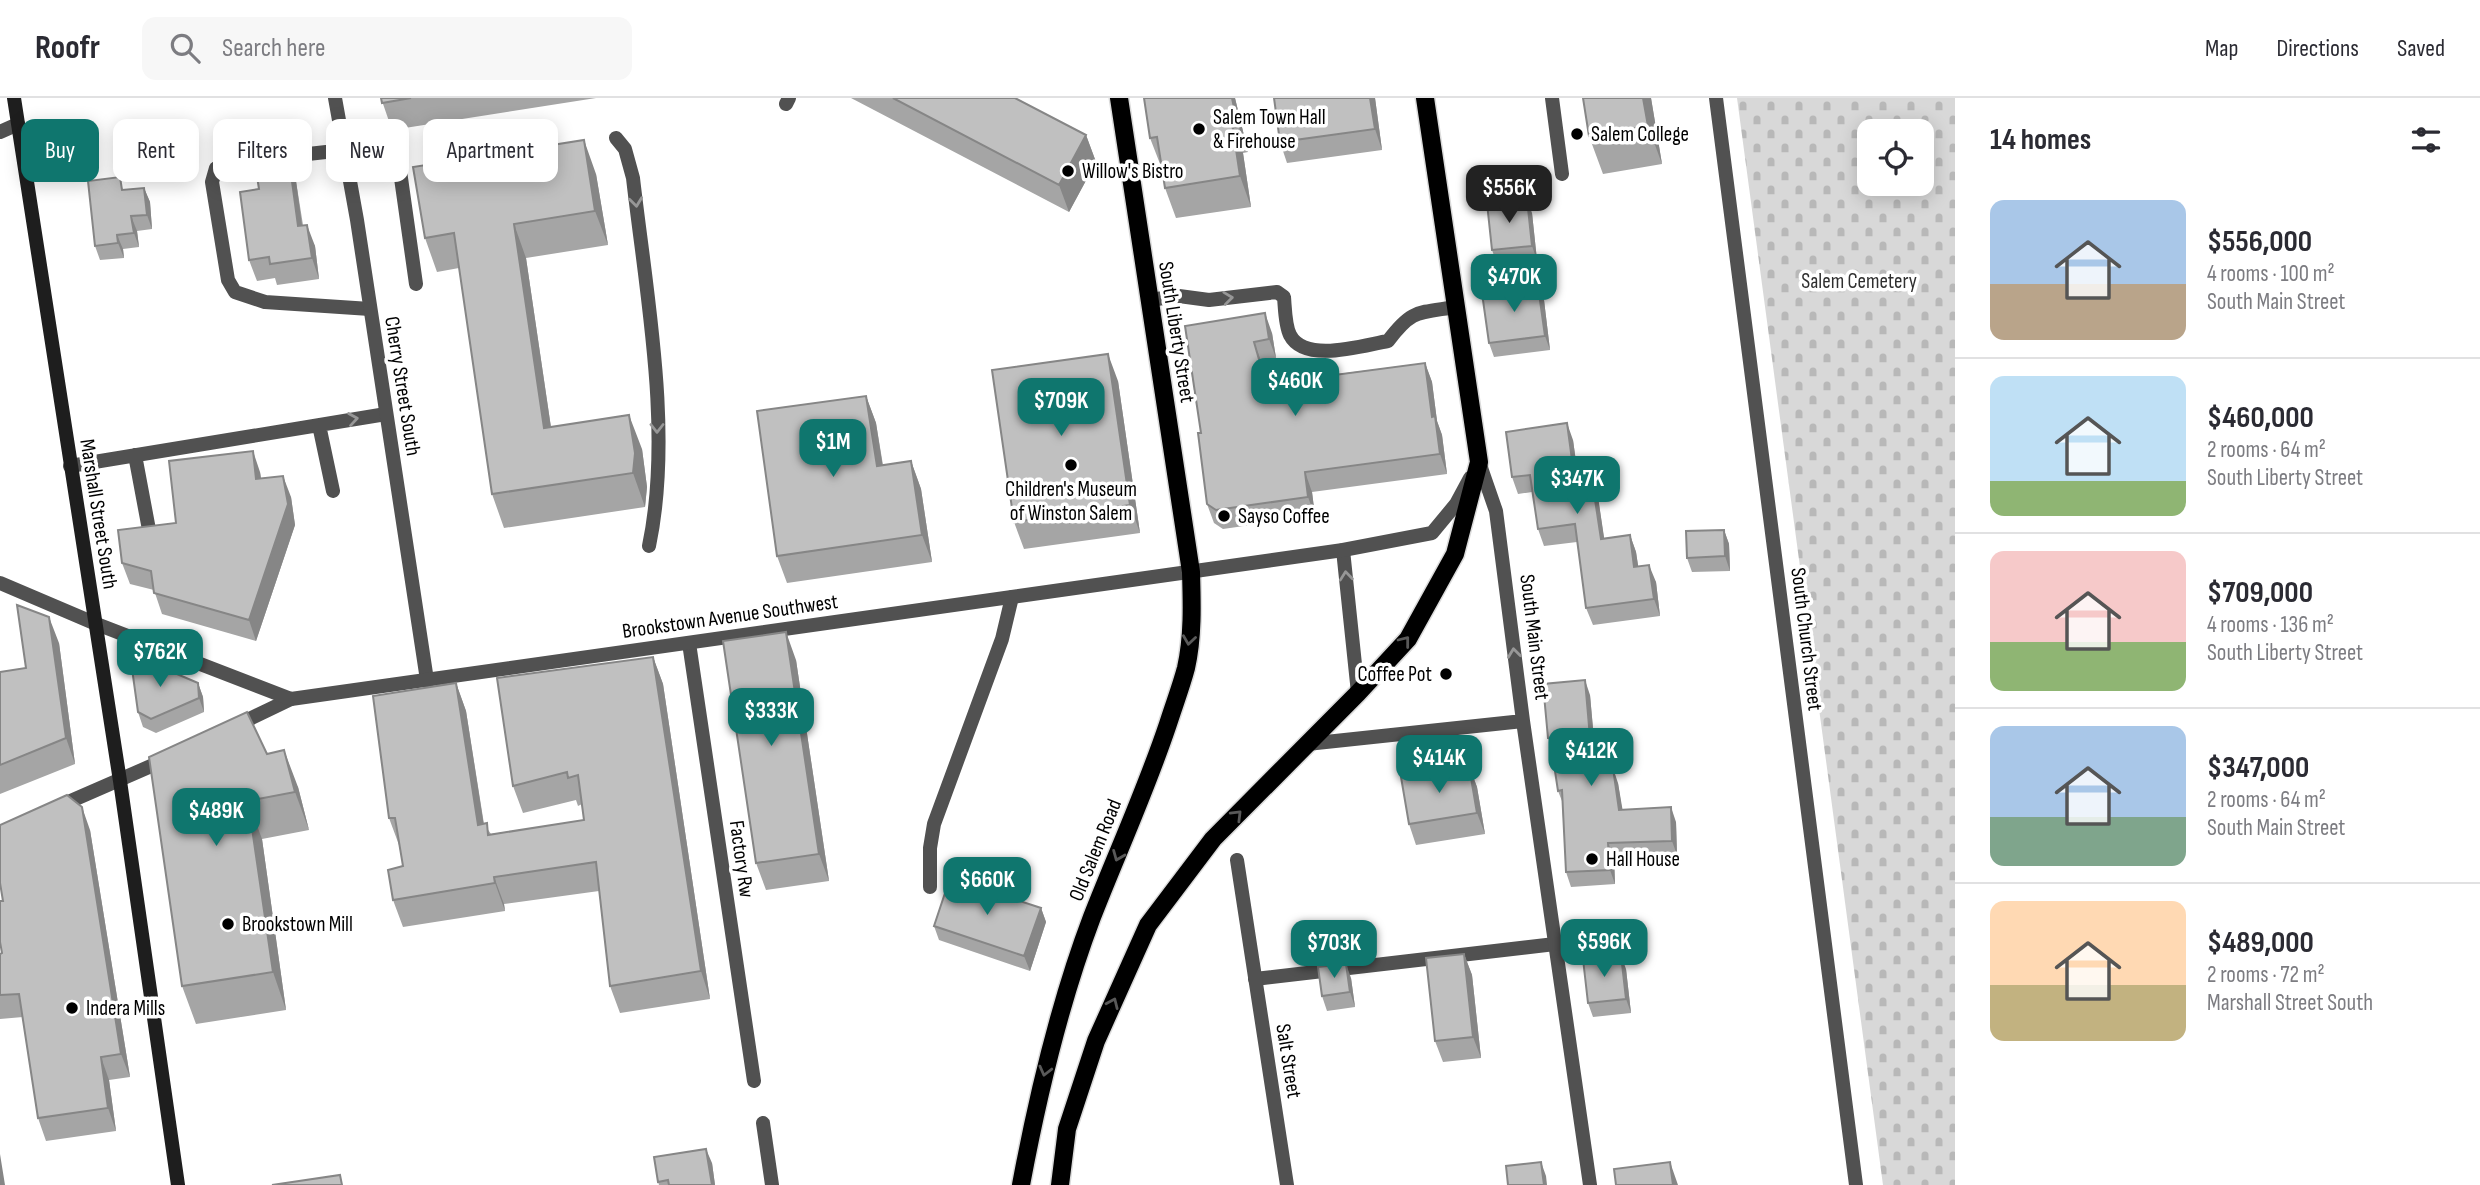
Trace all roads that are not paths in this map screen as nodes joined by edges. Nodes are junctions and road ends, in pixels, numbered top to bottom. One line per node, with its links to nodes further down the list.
1 (15, 98): 8 (main road, Marshall Street South)
2 (335, 98): 7 (street, Cherry Street South)
3 (1119, 98): 16 (main road, South Liberty Street)
4 (1425, 98): 17 (main road, South Main Street)
5 (1552, 98): 12 (street)
6 (1716, 98): 54 (street, South Church Street)
7 (339, 119)
8 (18, 124): 9 (street); 23 (main road, Marshall Street South)
9 (0, 132)
10 (616, 138): 26 (street, one-way to 26)
11 (326, 152): 18 (street)
12 (1562, 174)
13 (349, 182): 18 (street, Cherry Street South)
14 (402, 182): 15 (street)
15 (416, 284)
16 (1149, 300): 17 (street, one-way to 17); 28 (main road, South Liberty Street)
17 (1456, 307): 22 (main road, South Main Street)
18 (370, 309): 19 (street, Cherry Street South)
19 (386, 414): 20 (street, one-way to 19); 33 (street, Cherry Street South)
20 (319, 425): 21 (street); 24 (street)
21 (135, 455): 23 (street); 25 (street)
22 (1479, 462): 27 (street, Brookstown Avenue Southwest); 34 (main road, one-way to 22); 36 (street, South Main Street, one-way to 22)
23 (70, 466): 31 (main road, Marshall Street South)
24 (333, 491)
25 (150, 535)
26 (649, 545)
27 (1343, 550): 28 (street, Brookstown Avenue Southwest); 34 (street, one-way to 27)
28 (1191, 572): 30 (street, Brookstown Avenue Southwest); 50 (main road, Old Salem Road, one-way to 50)
29 (0, 583): 31 (street, Brookstown Avenue Southwest)
30 (1012, 597): 32 (street, Brookstown Avenue Southwest); 43 (street)
31 (94, 623): 35 (street, Brookstown Avenue Southwest); 40 (main road, Marshall Street South)
32 (689, 643): 33 (street, Brookstown Avenue Southwest); 46 (street, Factory Rw)
33 (427, 680): 35 (street, Brookstown Avenue Southwest)
34 (1358, 693): 38 (main road)
35 (291, 699): 37 (street)
36 (1523, 721): 38 (street); 44 (street, South Main Street)
37 (224, 731)
38 (1307, 744): 51 (main road, one-way to 38)
39 (178, 753): 40 (street)
40 (120, 781): 41 (street); 48 (main road, Marshall Street South)
41 (46, 812)
42 (1237, 860): 45 (street, Salt Street)
43 (930, 887)
44 (1555, 944): 45 (street); 53 (street, South Main Street)
45 (1255, 979): 52 (street, Salt Street)
46 (754, 1081)
47 (763, 1122): 49 (street)
48 (178, 1185)
49 (772, 1185)
50 (1021, 1185)
51 (1060, 1185)
52 (1287, 1185)
53 (1590, 1185)
54 (1856, 1185)

